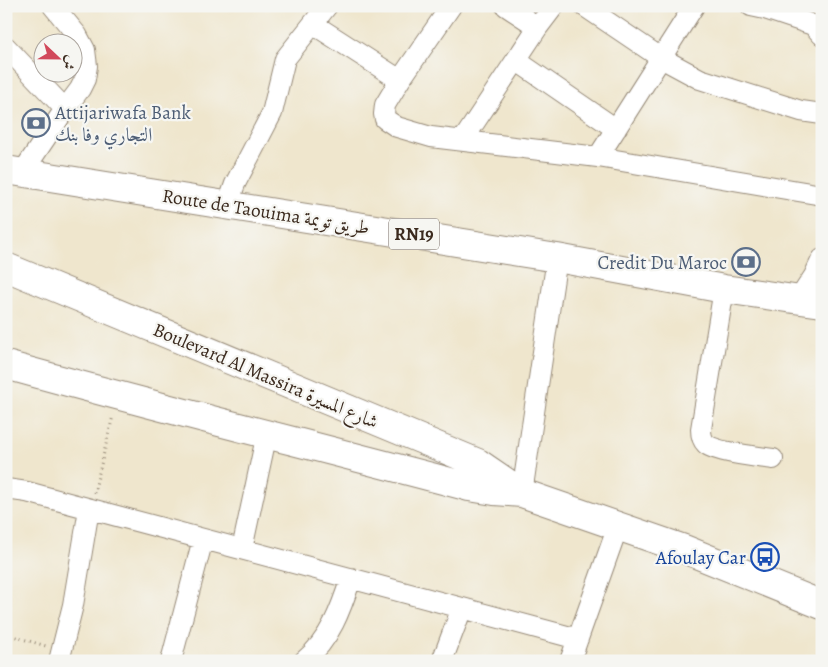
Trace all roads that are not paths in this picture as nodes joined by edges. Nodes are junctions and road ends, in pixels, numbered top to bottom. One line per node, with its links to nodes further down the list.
1 (54, 6): 16 (street)
2 (327, 6): 9 (street)
3 (451, 6): 15 (street)
4 (506, 6): 10 (street)
5 (554, 6): 10 (street)
6 (584, 6): 13 (street)
7 (694, 6): 13 (street)
8 (751, 6): 11 (street)
9 (313, 24): 15 (street); 23 (street)
10 (538, 27): 14 (street)
11 (822, 35)
12 (6, 47): 16 (street)
13 (661, 58): 17 (street); 18 (street)
14 (517, 61): 18 (street); 19 (street)
15 (400, 80): 19 (street)
16 (65, 109): 21 (street)
17 (822, 114)
18 (616, 129): 20 (street)
19 (463, 140): 20 (street)
20 (598, 157): 22 (street)
21 (14, 171): 23 (main road, Route de Taouima طريق تويمة / RN19)
22 (822, 195)
23 (228, 204): 24 (main road, Route de Taouima طريق تويمة / RN19)
24 (557, 258): 27 (main road, Route de Taouima طريق تويمة / RN19); 33 (street)
25 (822, 259): 28 (street)
26 (6, 267): 33 (main road, Boulevard Al Massira شارع المسيرة)
27 (724, 289): 28 (main road, Route de Taouima طريق تويمة / RN19); 31 (street)
28 (810, 301)
29 (7, 369): 30 (main road, Boulevard Al Massira شارع المسيرة)
30 (267, 433): 33 (main road, Boulevard Al Massira شارع المسيرة); 37 (street)
31 (773, 459)
32 (6, 489): 34 (street)
33 (522, 493): 35 (main road, Boulevard Al Massira شارع المسيرة)
34 (90, 509): 36 (street); 42 (street)
35 (618, 526): 39 (main road, Boulevard Al Massira شارع المسيرة); 41 (street)
36 (203, 539): 37 (street); 43 (street)
37 (242, 549): 38 (street)
38 (351, 578): 40 (street); 44 (street)
39 (822, 604)
40 (462, 608): 41 (street); 45 (street)
41 (578, 639): 46 (street)
42 (60, 656)
43 (170, 661)
44 (304, 661)
45 (442, 661)
46 (570, 661)

